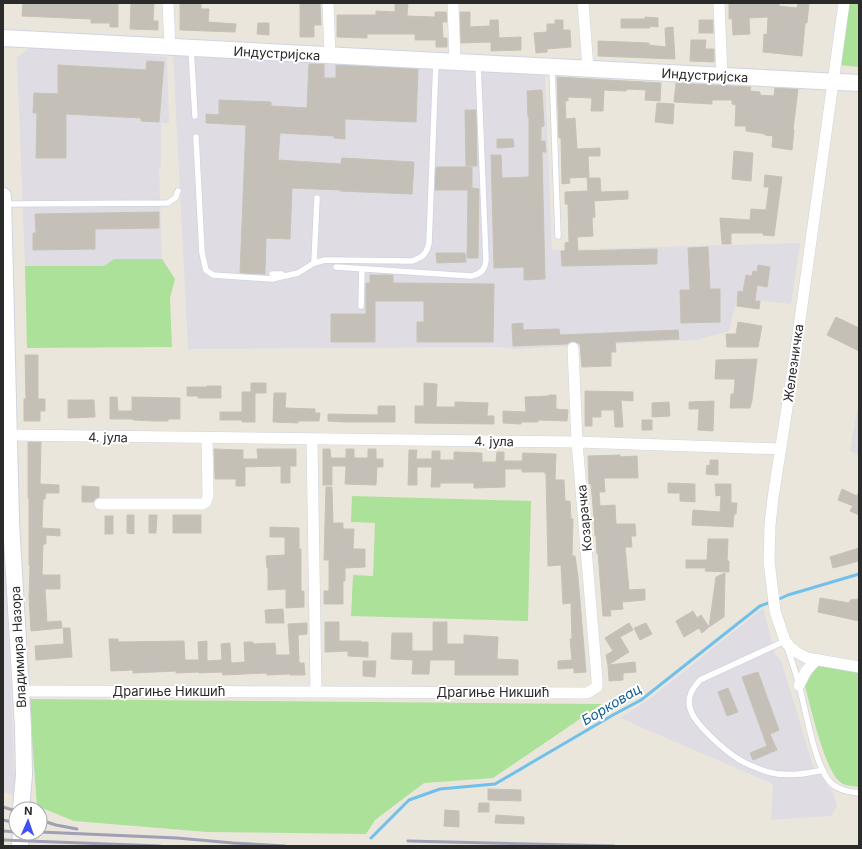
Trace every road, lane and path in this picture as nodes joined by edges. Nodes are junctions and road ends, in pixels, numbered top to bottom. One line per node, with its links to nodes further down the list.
1 (168, 3): 8 (street)
2 (328, 3): 10 (street)
3 (453, 3): 12 (street)
4 (582, 3): 15 (street)
5 (719, 3): 16 (street)
6 (844, 3): 17 (street, Железничка)
7 (3, 38): 8 (main road, Индустријска)
8 (170, 48): 9 (main road, Индустријска)
9 (190, 49): 10 (main road, Индустријска); 19 (lane)
10 (330, 56): 11 (main road, Индустријска)
11 (436, 61): 12 (main road, Индустријска); 26 (lane)
12 (455, 62): 13 (main road, Индустријска)
13 (478, 63): 14 (main road, Индустријска); 28 (lane)
14 (552, 67): 15 (main road, Индустријска); 25 (lane)
15 (588, 69): 16 (main road, Индустријска)
16 (722, 76): 17 (main road, Индустријска)
17 (834, 81): 18 (main road, Индустријска); 37 (street, Железничка)
18 (859, 83)
19 (195, 116)
20 (196, 137): 30 (lane)
21 (178, 191): 24 (lane)
22 (3, 196): 24 (main road, Владимира Назора)
23 (318, 198): 26 (lane)
24 (3, 204): 33 (main road, Владимира Назора)
25 (558, 236)
26 (314, 263): 30 (lane)
27 (336, 267): 28 (lane)
28 (362, 269): 31 (lane)
29 (272, 274): 30 (lane)
30 (288, 274)
31 (361, 306)
32 (573, 348): 36 (street, Козарачка)
33 (9, 435): 34 (street, 4. јула); 38 (main road, Владимира Назора)
34 (207, 438): 35 (street, 4. јула); 39 (street)
35 (312, 440): 36 (street, 4. јула); 47 (street)
36 (577, 442): 37 (street, 4. јула); 45 (street, Козарачка)
37 (780, 449): 41 (street, Железничка)
38 (7, 486): 40 (main road, Владимира Назора)
39 (100, 504)
40 (7, 522): 46 (main road, Владимира Назора)
41 (785, 641): 42 (street); 44 (lane); 48 (lane)
42 (816, 660): 43 (street); 44 (street)
43 (859, 667)
44 (799, 685): 48 (lane)
45 (597, 687): 47 (street, Драгиње Никшић)
46 (21, 691): 47 (street, Драгиње Никшић); 50 (main road, Владимира Назора)
47 (316, 691)
48 (822, 770): 49 (lane)
49 (859, 793)
50 (22, 801)

